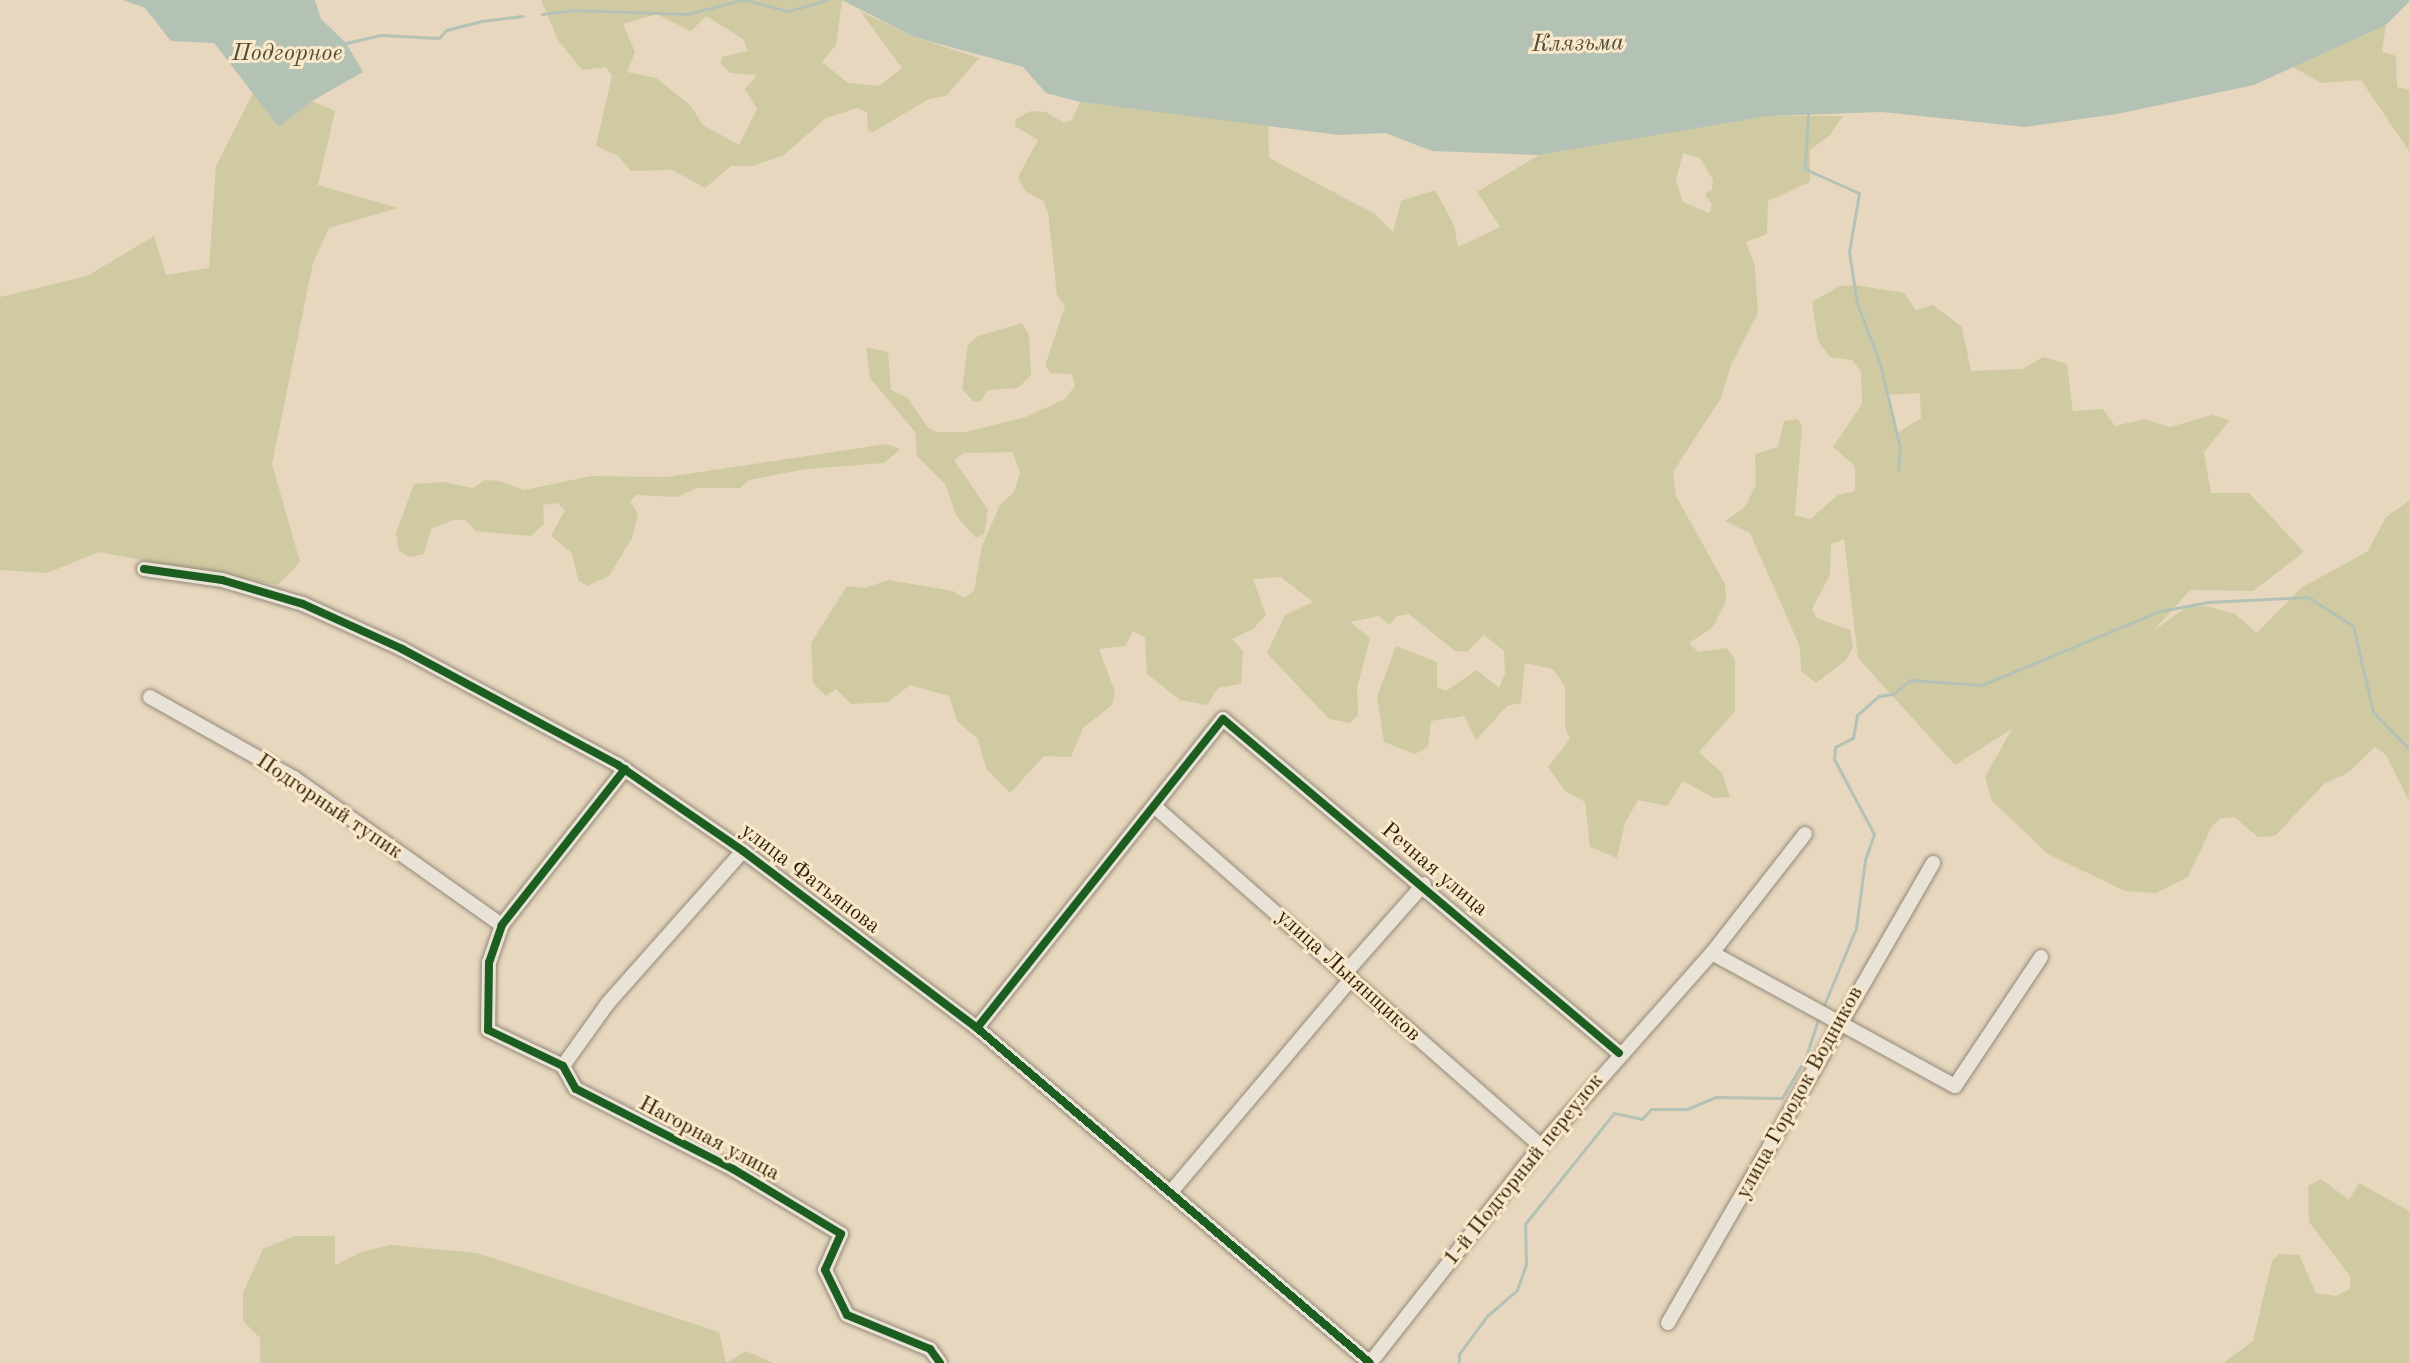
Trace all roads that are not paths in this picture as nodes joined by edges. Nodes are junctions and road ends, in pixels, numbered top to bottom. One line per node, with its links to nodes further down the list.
1 (144, 569): 3 (street, улица Фатьянова)
2 (150, 697): 9 (street, Подгорный тупик)
3 (625, 769): 6 (street, улица Фатьянова); 9 (street)
4 (1154, 806): 8 (street, Речная улица); 12 (street, улица Льнянщиков); 14 (street)
5 (1805, 834): 10 (street, 1-й Подгорный переулок)
6 (743, 851): 14 (street, улица Фатьянова); 16 (street)
7 (1933, 863): 13 (street, улица Городок Водников)
8 (1424, 884): 12 (street); 15 (street, Речная улица)
9 (502, 925): 16 (street, Нагорная улица)
10 (1712, 953): 13 (street); 15 (street, 1-й Подгорный переулок)
11 (2041, 957): 13 (street)
12 (1349, 975): 17 (street, улица Льнянщиков); 18 (street)
13 (1839, 1021): 19 (street, улица Городок Водников)
14 (977, 1028): 18 (street, улица Фатьянова)
15 (1619, 1053): 17 (street, 1-й Подгорный переулок)
16 (563, 1066): 20 (street, Нагорная улица)
17 (1541, 1146): 21 (street, 1-й Подгорный переулок)
18 (1171, 1192): 21 (street, улица Фатьянова)
19 (1668, 1323)
20 (940, 1363)
21 (1370, 1363)

